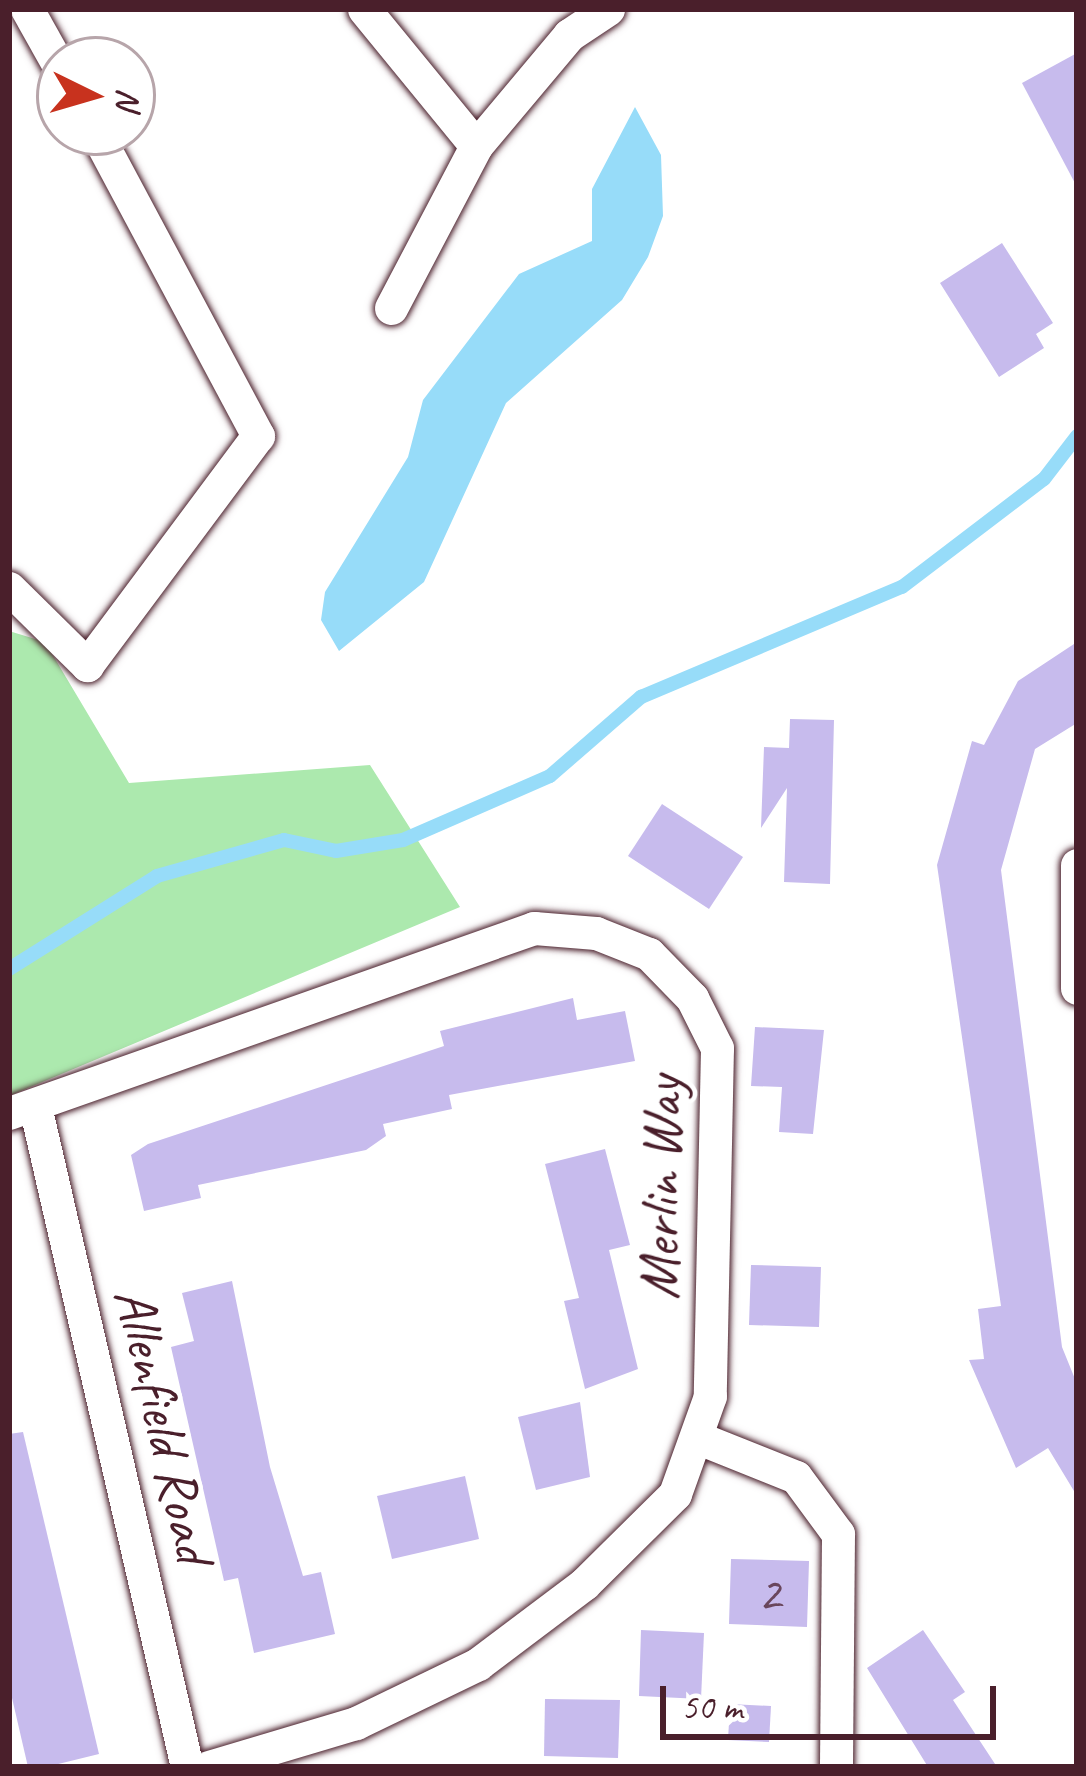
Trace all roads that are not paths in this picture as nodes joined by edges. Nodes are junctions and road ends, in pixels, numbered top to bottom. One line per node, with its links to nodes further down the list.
1 (27, 9): 4 (street)
2 (364, 9): 5 (street)
3 (608, 9): 5 (street)
4 (42, 36)
5 (476, 146): 7 (street)
6 (109, 156): 8 (street)
7 (391, 308)
8 (9, 588)
9 (1077, 865): 10 (street)
10 (1077, 988)
11 (22, 1110): 12 (street, Merlin Way); 13 (street, Allenfield Road)
12 (701, 1439): 14 (street, Merlin Way); 15 (street)
13 (187, 1767)
14 (208, 1767)
15 (836, 1767)

